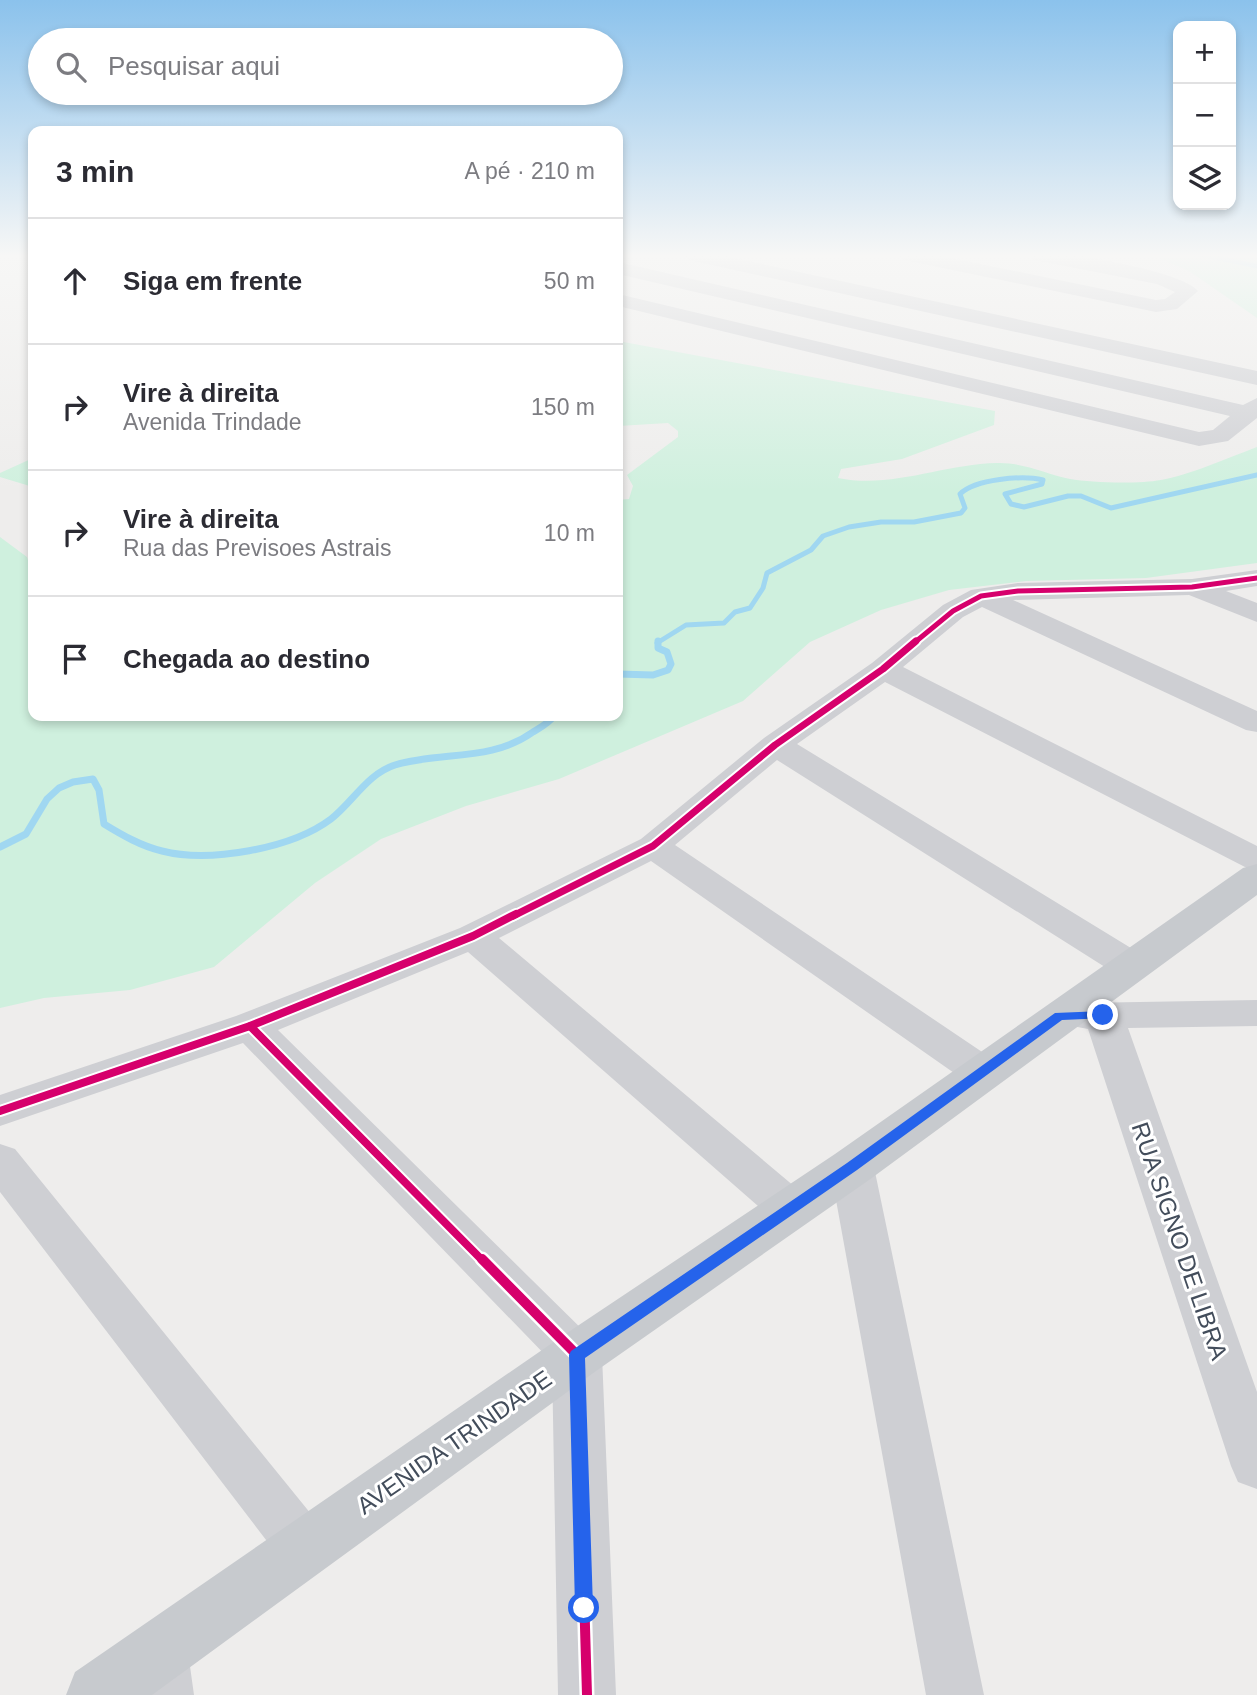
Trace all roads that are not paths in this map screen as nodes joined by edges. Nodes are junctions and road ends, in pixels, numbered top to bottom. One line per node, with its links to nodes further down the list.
1 (755, 333): 6 (street)
2 (901, 333): 5 (street)
3 (967, 333): 5 (street)
4 (1049, 333): 7 (street)
5 (949, 344): 6 (street); 8 (street)
6 (907, 369): 8 (street)
7 (1257, 378)
8 (1253, 409)
9 (1257, 578): 10 (street)
10 (1192, 587): 11 (street); 12 (street)
11 (981, 596): 13 (street); 14 (street)
12 (1257, 613)
13 (883, 669): 15 (street); 17 (street)
14 (1257, 723)
15 (775, 745): 16 (street); 20 (street)
16 (653, 846): 19 (street); 24 (street)
17 (1257, 860)
18 (1257, 876): 20 (main road, AVENIDA TRINDADE)
19 (473, 936): 23 (street); 28 (street)
20 (1130, 965): 22 (main road, AVENIDA TRINDADE)
21 (1257, 1013): 22 (street)
22 (1081, 1016): 24 (main road, AVENIDA TRINDADE); 30 (street, RUA SIGNO DE LIBRA)
23 (250, 1026): 25 (street); 29 (street)
24 (982, 1072): 27 (main road, AVENIDA TRINDADE)
25 (0, 1111)
26 (0, 1160): 31 (street)
27 (852, 1167): 28 (main road, AVENIDA TRINDADE); 35 (street)
28 (791, 1209): 29 (main road, AVENIDA TRINDADE)
29 (577, 1355): 31 (main road, AVENIDA TRINDADE); 34 (street)
30 (1257, 1466)
31 (305, 1548): 32 (main road, AVENIDA TRINDADE)
32 (162, 1674): 33 (main road, AVENIDA TRINDADE)
33 (98, 1695)
34 (587, 1695)
35 (955, 1695)

